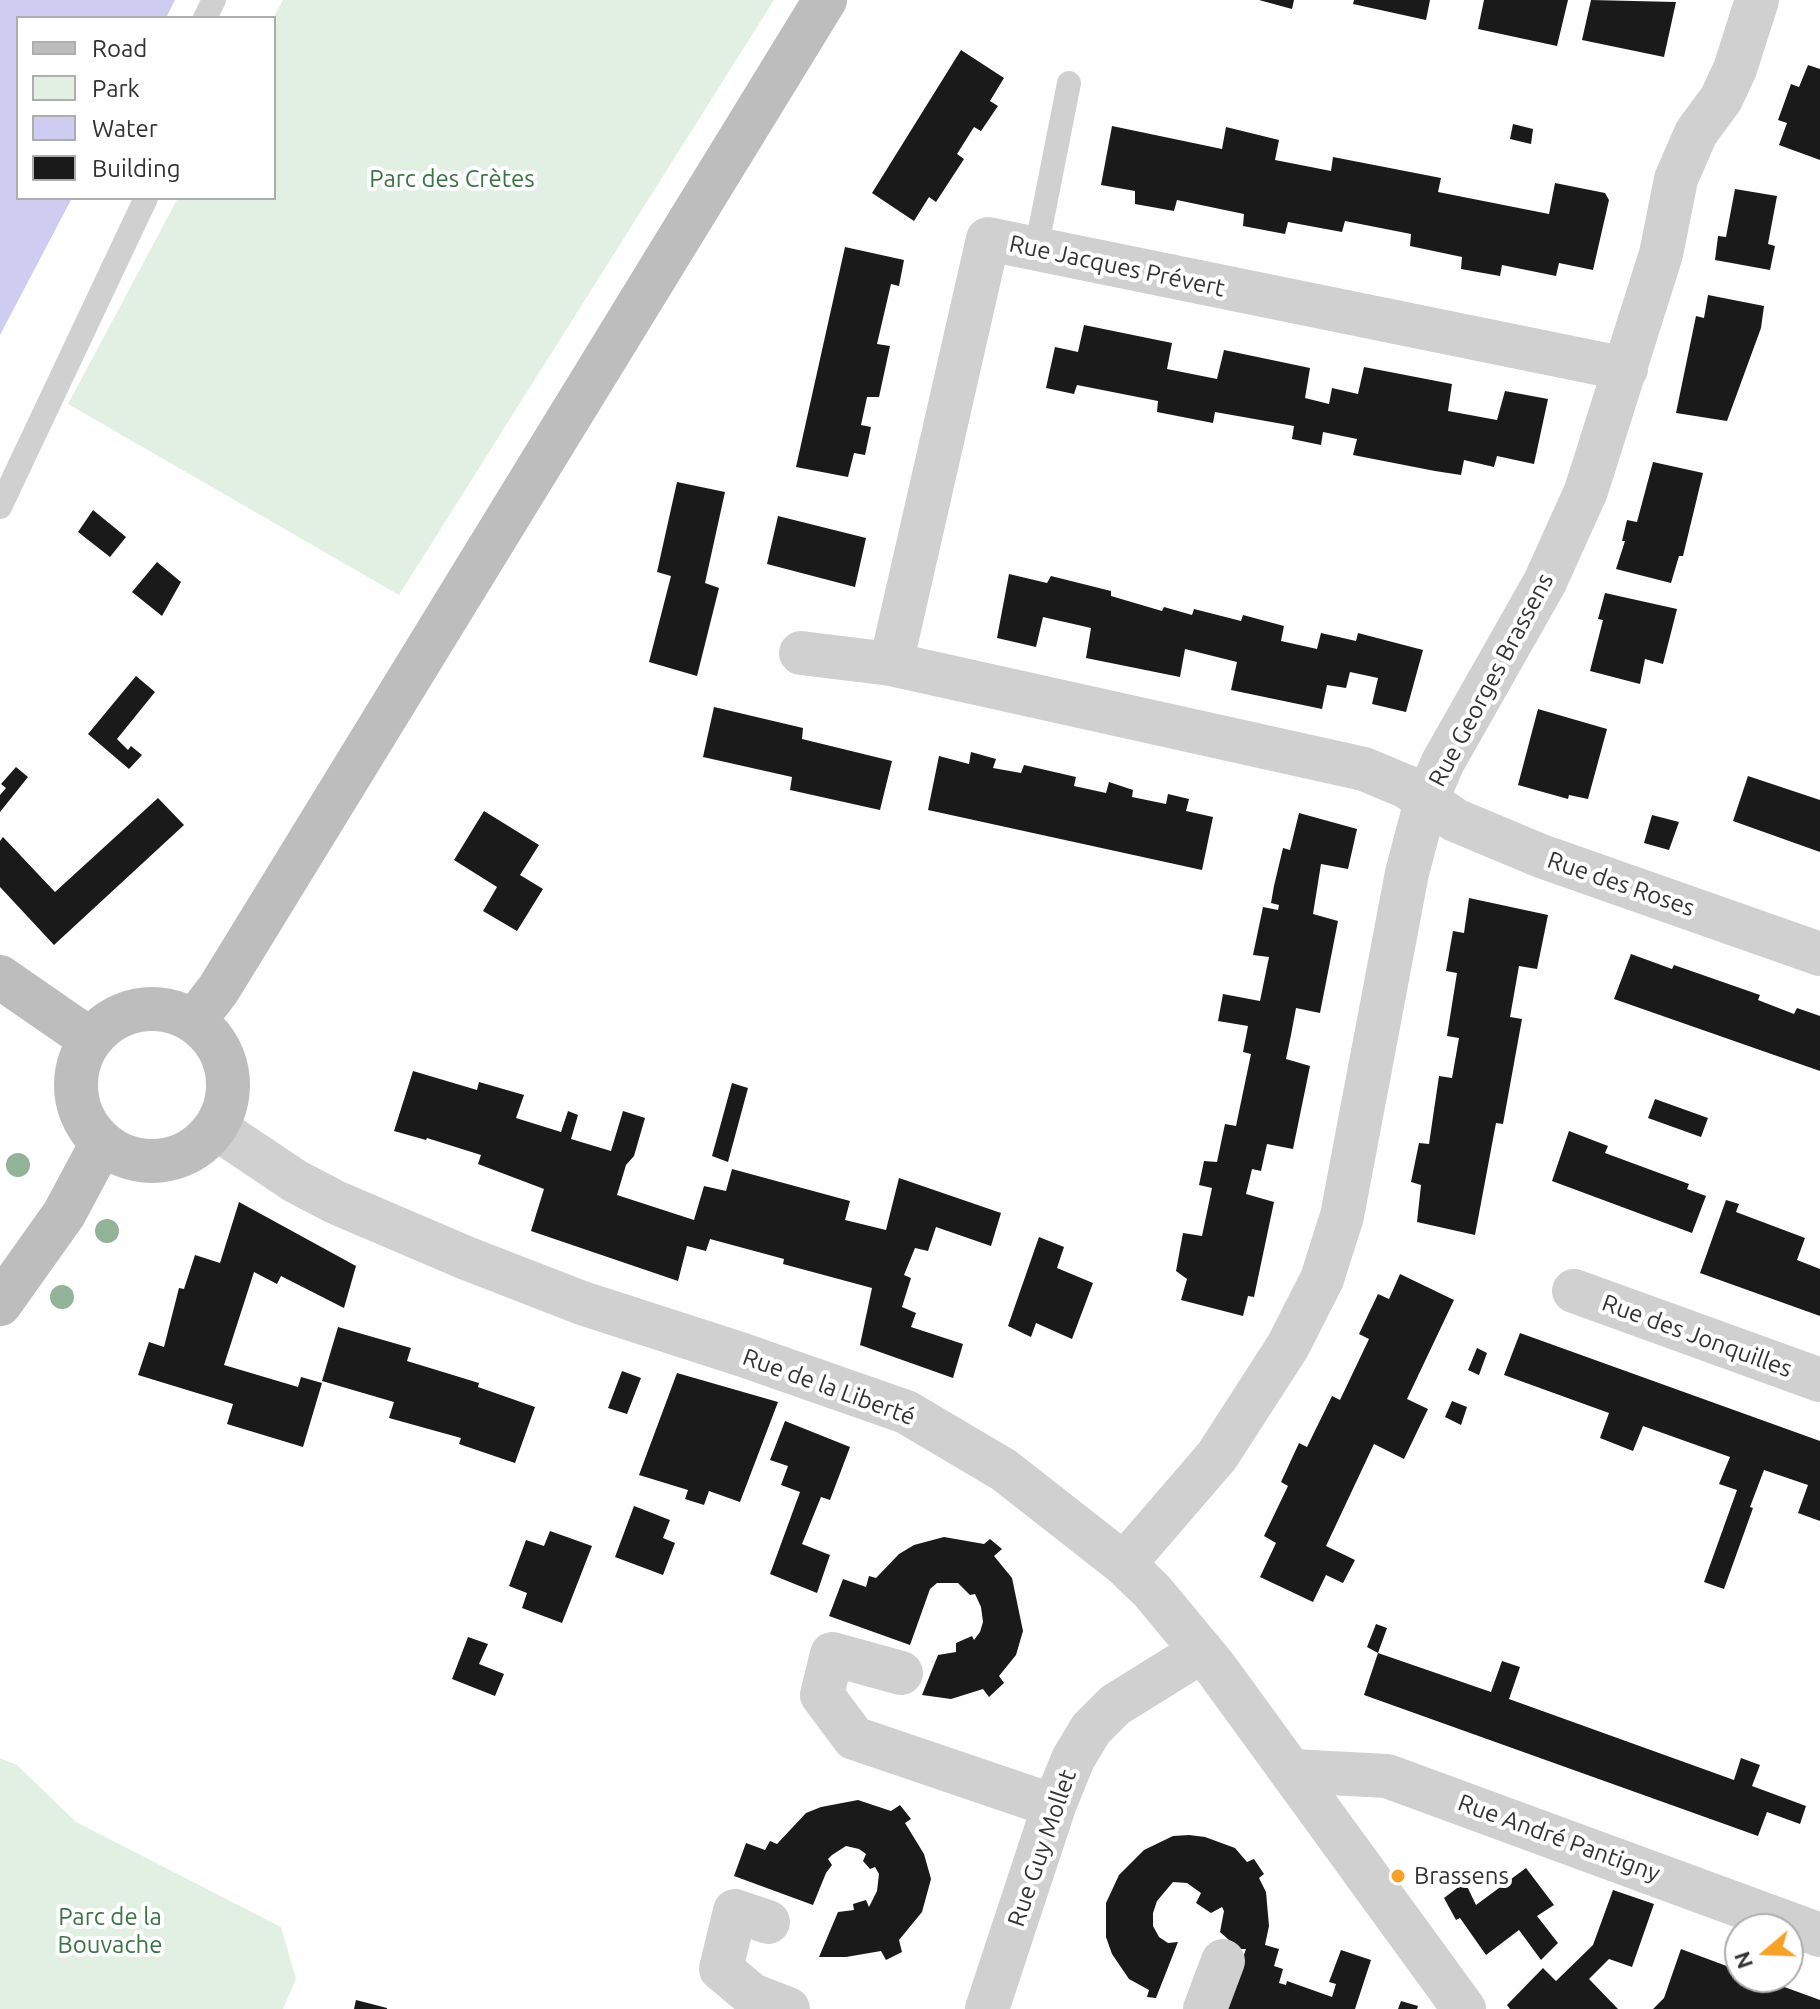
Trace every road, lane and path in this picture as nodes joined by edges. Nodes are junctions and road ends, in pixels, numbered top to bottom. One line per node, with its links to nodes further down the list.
1 (825, 0): 13 (main road)
2 (1757, 0): 6 (street, Rue Georges Brassens)
3 (1069, 83): 5 (lane)
4 (145, 200): 7 (lane)
5 (1036, 250): 6 (street, Rue Jacques Prévert); 9 (street, Rue Jacques Prévert)
6 (1626, 369): 10 (street, Rue Georges Brassens)
7 (0, 507)
8 (801, 653): 9 (street)
9 (891, 664): 10 (street)
10 (1426, 801): 11 (street, Rue des Roses); 20 (street, Rue Georges Brassens)
11 (1820, 954)
12 (0, 977): 14 (main road)
13 (194, 1021): 14 (main road); 15 (main road)
14 (91, 1040): 16 (main road)
15 (216, 1128): 16 (main road); 20 (street, Rue de la Liberté)
16 (102, 1143): 18 (main road)
17 (1574, 1291): 19 (street, Rue des Jonquilles)
18 (0, 1304)
19 (1820, 1380)
20 (1124, 1564): 21 (street, Rue de la Liberté)
21 (1202, 1651): 23 (street, Rue de la Liberté); 24 (street, Rue Guy Mollet)
22 (901, 1673): 24 (street)
23 (1292, 1771): 26 (street, Rue André Pantigny); 31 (street, Rue de la Liberté)
24 (1054, 1806): 29 (street, Rue Guy Mollet)
25 (768, 1922): 28 (street)
26 (1820, 1935)
27 (1223, 1961): 30 (street)
28 (788, 2009)
29 (988, 2009)
30 (1205, 2009)
31 (1464, 2009)

